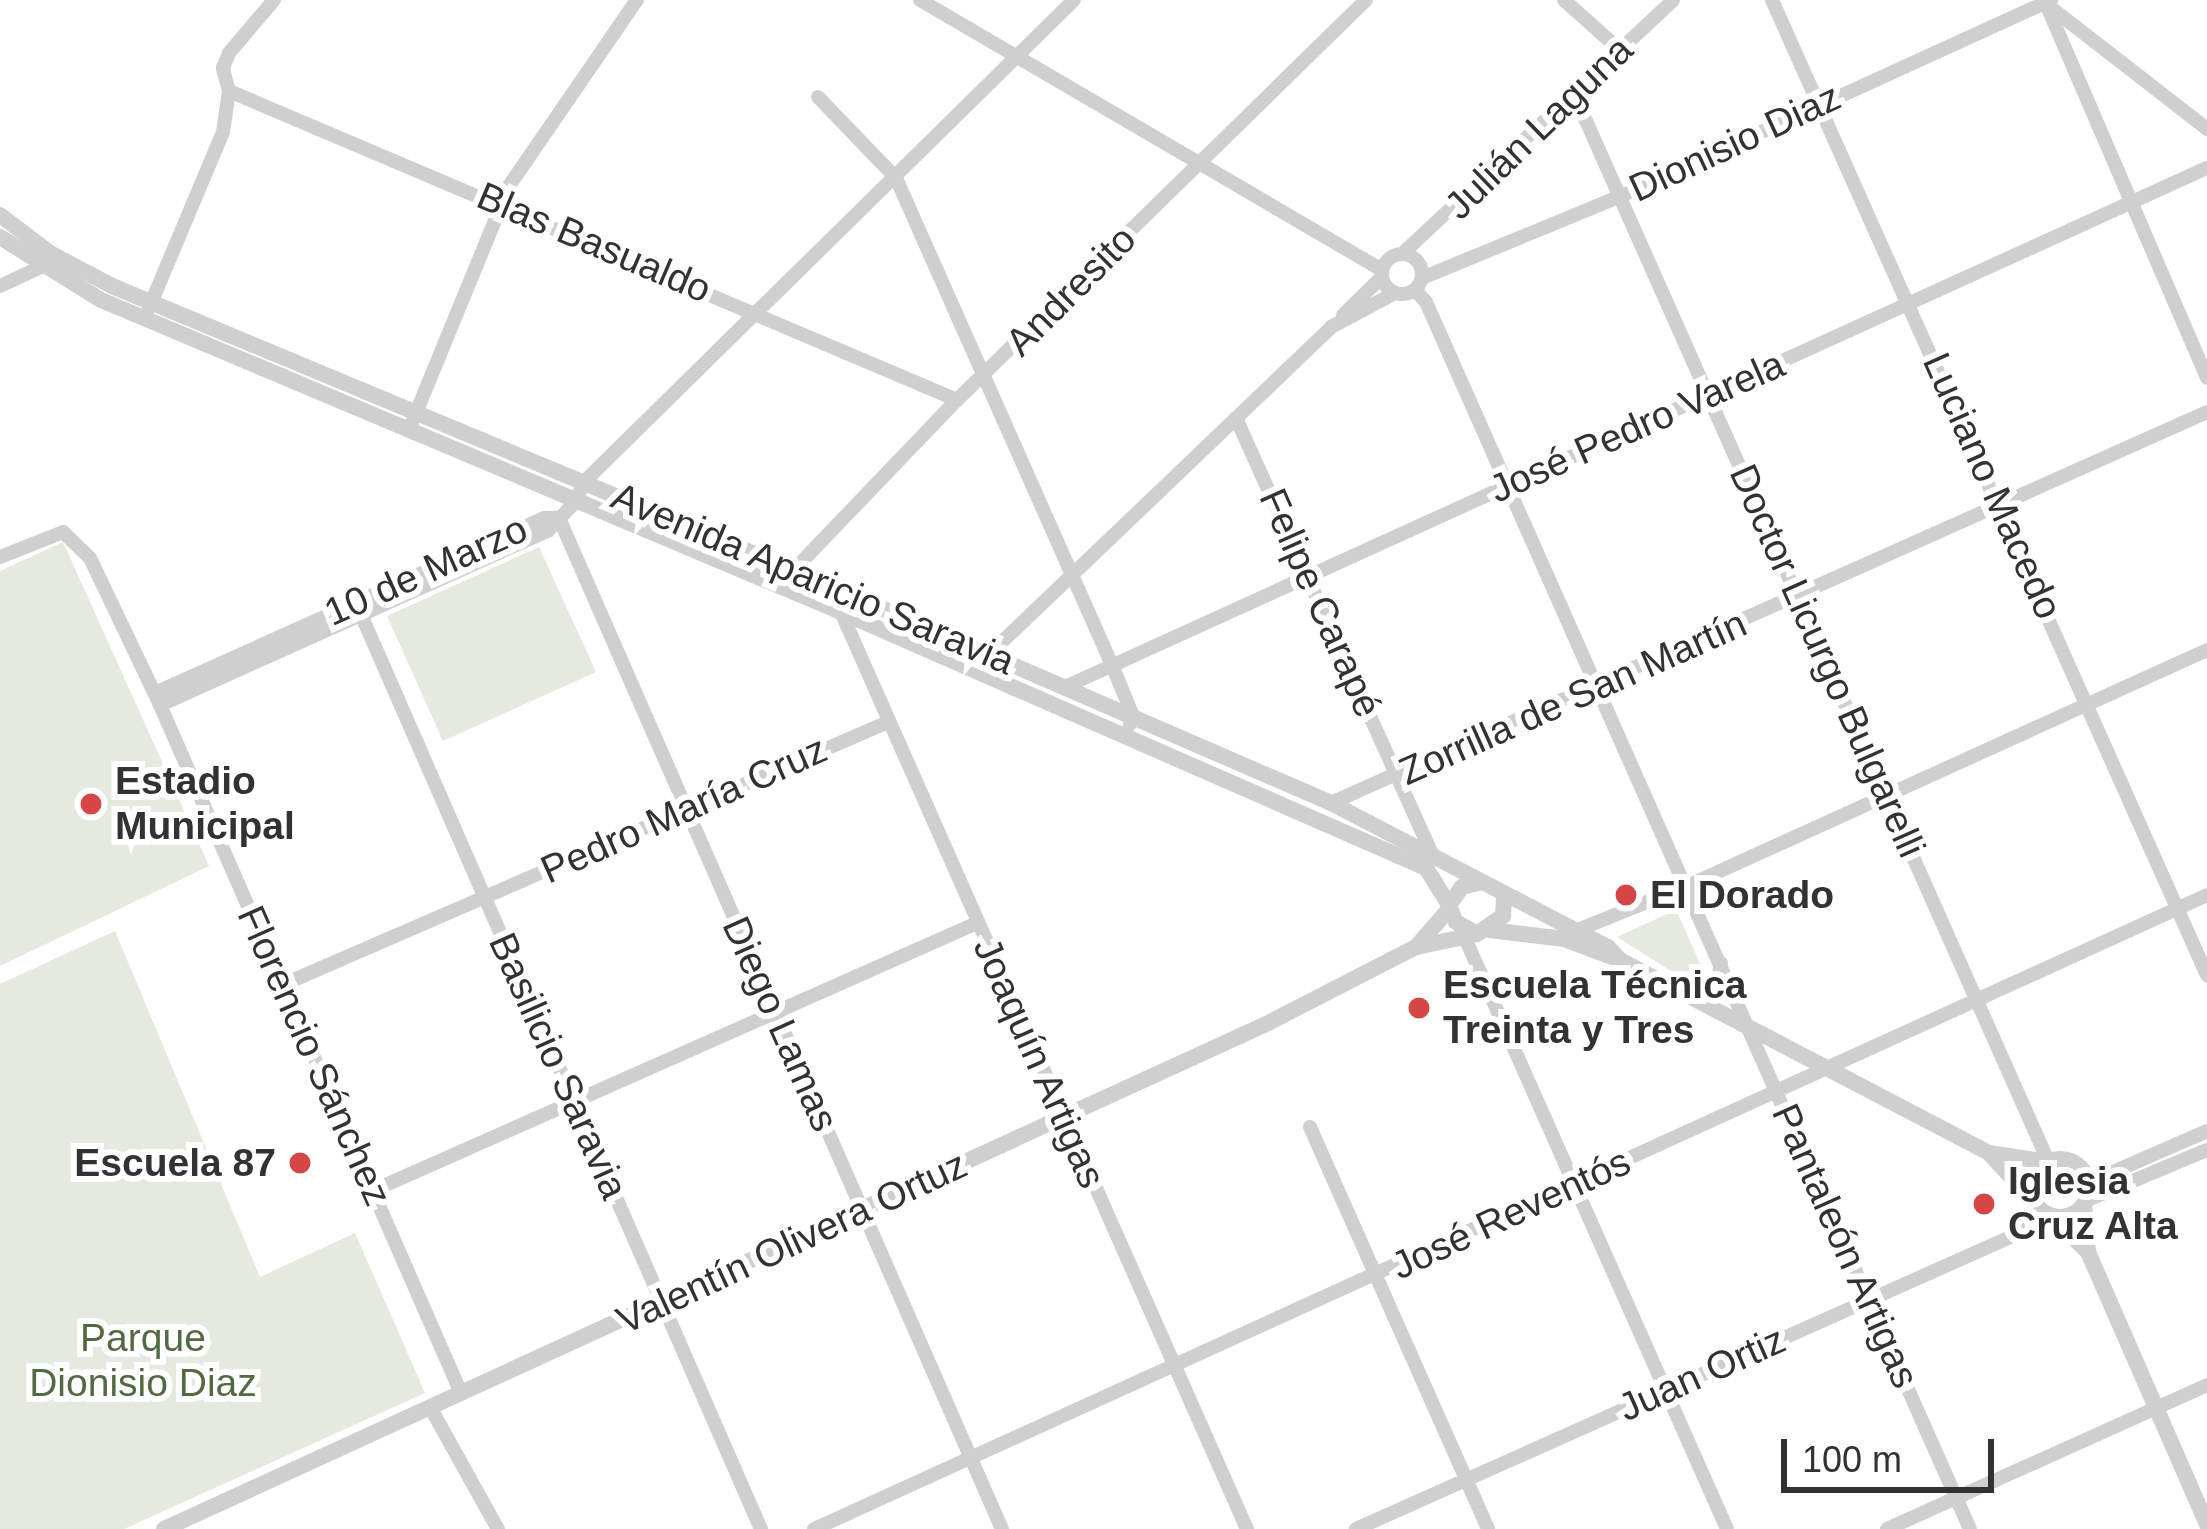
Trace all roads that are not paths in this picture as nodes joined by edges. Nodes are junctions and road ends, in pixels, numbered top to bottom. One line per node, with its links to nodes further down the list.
1 (274, 0): 12 (street)
2 (638, 0): 21 (street)
3 (920, 0): 11 (street)
4 (1074, 0): 11 (street)
5 (1366, 0): 17 (street, Andresito)
6 (1564, 0): 10 (street)
7 (1673, 0): 10 (street, Julián Laguna)
8 (1772, 0): 15 (street, Luciano Macedo)
9 (2046, 1): 15 (street, Dionisio Diaz); 16 (street); 22 (street)
10 (1621, 50): 13 (street, Julián Laguna)
11 (1017, 56): 17 (street); 19 (street)
12 (229, 91): 21 (street, Blas Basualdo); 33 (street)
13 (1575, 96): 20 (street, Doctor Licurgo Bulgarelli); 25 (street, Julián Laguna)
14 (818, 97): 19 (street)
15 (1821, 103): 20 (street, Dionisio Diaz); 32 (street, Luciano Macedo)
16 (2207, 129)
17 (1200, 163): 27 (street); 36 (street, Andresito)
18 (2207, 168): 22 (street, José Pedro Varela)
19 (896, 178): 34 (street); 36 (street)
20 (1621, 196): 29 (street, Dionisio Diaz); 38 (street, Doctor Licurgo Bulgarelli)
21 (502, 203): 34 (street, Blas Basualdo); 40 (street)
22 (2133, 205): 32 (street, José Pedro Varela); 37 (street)
23 (0, 214): 28 (street, Avenida Aparicio Saravia)
24 (0, 237): 26 (street, Avenida Aparicio Saravia)
25 (1402, 254): 27 (street); 29 (street)
26 (41, 267): 28 (street, Avenida Aparicio Saravia); 30 (street)
27 (1382, 274): 31 (street); 35 (street)
28 (75, 278): 33 (street, Avenida Aparicio Saravia)
29 (1418, 284): 31 (street); 45 (street, Pantaleón Artigas)
30 (0, 286)
31 (1395, 293): 35 (street)
32 (1911, 304): 38 (street, José Pedro Varela); 47 (street, Luciano Macedo)
33 (148, 311): 40 (street, Avenida Aparicio Saravia); 43 (street, Avenida Aparicio Saravia)
34 (756, 313): 39 (street, Blas Basualdo); 44 (street)
35 (1331, 327): 42 (street)
36 (985, 376): 39 (street, Andresito); 52 (street)
37 (2207, 378)
38 (1709, 396): 45 (street, José Pedro Varela); 54 (street, Doctor Licurgo Bulgarelli)
39 (957, 400): 50 (street, Andresito)
40 (416, 411): 43 (street); 44 (street, Avenida Aparicio Saravia)
41 (2207, 412): 47 (street, Zorrilla de San Martín)
42 (1236, 418): 51 (street, Felipe Carapé); 52 (street)
43 (409, 430): 46 (street, Avenida Aparicio Saravia)
44 (584, 482): 46 (street); 50 (street, Avenida Aparicio Saravia)
45 (1506, 485): 51 (street, José Pedro Varela); 62 (street, Pantaleón Artigas)
46 (576, 501): 48 (street); 53 (street, Avenida Aparicio Saravia)
47 (2000, 504): 54 (street, Zorrilla de San Martín); 64 (street, Luciano Macedo)
48 (559, 518): 56 (street, 10 de Marzo); 71 (street, Diego Lamas)
49 (0, 557): 63 (street, Florencio Sánchez)
50 (791, 569): 53 (street, Andresito); 55 (street, Avenida Aparicio Saravia)
51 (1307, 574): 59 (street, José Pedro Varela); 68 (street, Felipe Carapé)
52 (1071, 575): 58 (street); 59 (street)
53 (783, 588): 55 (street, Avenida Aparicio Saravia)
54 (1798, 596): 62 (street, Zorrilla de San Martín); 69 (street, Doctor Licurgo Bulgarelli)
55 (843, 603): 58 (street, Avenida Aparicio Saravia); 60 (street, Avenida Aparicio Saravia); 66 (street, Joaquín Artigas)
56 (359, 610): 63 (street, 10 de Marzo); 77 (street, Basilicio Saravia)
57 (2207, 650): 64 (street)
58 (986, 653): 60 (street); 61 (street, Avenida Aparicio Saravia)
59 (1112, 665): 61 (street, José Pedro Varela); 65 (street)
60 (977, 671): 67 (street, Avenida Aparicio Saravia)
61 (1066, 686): 65 (street, Avenida Aparicio Saravia)
62 (1596, 688): 68 (street, Zorrilla de San Martín); 74 (street, Pantaleón Artigas)
63 (158, 699): 87 (street, Florencio Sánchez)
64 (2090, 705): 69 (street); 79 (street, Luciano Macedo)
65 (1133, 716): 67 (street); 70 (street, Avenida Aparicio Saravia)
66 (888, 722): 71 (street, Pedro María Cruz); 80 (street, Joaquín Artigas)
67 (1126, 736): 78 (street, Avenida Aparicio Saravia)
68 (1398, 776): 70 (street, Zorrilla de San Martín); 72 (street, Felipe Carapé)
69 (1887, 796): 74 (street); 88 (street, Doctor Licurgo Bulgarelli)
70 (1331, 803): 72 (street, Avenida Aparicio Saravia)
71 (686, 809): 77 (street, Pedro María Cruz); 90 (street, Diego Lamas)
72 (1432, 854): 73 (street, Avenida Aparicio Saravia)
73 (1482, 882): 75 (street, Avenida Aparicio Saravia); 78 (street)
74 (1687, 886): 81 (street); 85 (street, Pantaleón Artigas)
75 (1504, 894): 81 (street, Avenida Aparicio Saravia); 82 (street)
76 (2207, 896): 79 (street, José Reventós)
77 (484, 898): 87 (street, Pedro María Cruz); 94 (street, Basilicio Saravia)
78 (1449, 907): 82 (street); 83 (street, Valentín Olivera Ortuz)
79 (2178, 909): 86 (street, Luciano Macedo); 88 (street, José Reventós)
80 (977, 922): 90 (street); 95 (street, Joaquín Artigas)
81 (1575, 931): 84 (street, Avenida Aparicio Saravia)
82 (1477, 934): 83 (street, Valentín Olivera Ortuz); 84 (street, Avenida Aparicio Saravia); 101 (street)
83 (1416, 946): 95 (street, Valentín Olivera Ortuz)
84 (1620, 960): 89 (street, Avenida Aparicio Saravia)
85 (1721, 962): 89 (street); 91 (street, Pantaleón Artigas)
86 (2207, 975)
87 (282, 985): 102 (street, Florencio Sánchez)
88 (1977, 1000): 92 (street, José Reventós); 100 (street, Doctor Licurgo Bulgarelli)
89 (1712, 1009): 91 (street, Avenida Aparicio Saravia)
90 (774, 1012): 94 (street); 104 (street, Diego Lamas)
91 (1749, 1028): 92 (street, Avenida Aparicio Saravia); 93 (street, Pantaleón Artigas)
92 (1826, 1070): 93 (street, José Reventós); 99 (street, Avenida Aparicio Saravia)
93 (1777, 1092): 101 (street, José Reventós); 108 (street, Pantaleón Artigas)
94 (572, 1102): 102 (street); 109 (street, Basilicio Saravia)
95 (1063, 1119): 104 (street, Valentín Olivera Ortuz); 110 (street, Joaquín Artigas)
96 (1310, 1127): 107 (street)
97 (2207, 1131): 103 (street)
98 (2207, 1150): 103 (street)
99 (1989, 1153): 100 (street, Avenida Aparicio Saravia); 105 (street, Avenida Aparicio Saravia)
100 (2047, 1162): 103 (street); 105 (street)
101 (1576, 1184): 107 (street, José Reventós); 112 (street)
102 (372, 1191): 113 (street, Florencio Sánchez)
103 (2086, 1196): 105 (street); 106 (street)
104 (861, 1211): 109 (street, Valentín Olivera Ortuz); 116 (street, Diego Lamas)
105 (2043, 1211): 106 (street, Avenida Aparicio Saravia); 108 (street, Juan Ortiz)
106 (2088, 1252): 115 (street)
107 (1376, 1275): 110 (street, José Reventós); 117 (street)
108 (1868, 1298): 112 (street, Juan Ortiz); 118 (street, Pantaleón Artigas)
109 (661, 1303): 113 (street, Valentín Olivera Ortuz); 122 (street, Basilicio Saravia)
110 (1175, 1367): 116 (street, José Reventós); 125 (street, Joaquín Artigas)
111 (2207, 1385): 115 (street)
112 (1665, 1391): 117 (street, Juan Ortiz); 128 (street)
113 (461, 1393): 114 (street, Valentín Olivera Ortuz)
114 (430, 1407): 120 (street, Valentín Olivera Ortuz); 121 (street)
115 (2155, 1408): 118 (street); 119 (street)
116 (970, 1459): 123 (street, José Reventós); 124 (street, Diego Lamas)
117 (1466, 1480): 126 (street, Juan Ortiz); 127 (street)
118 (1956, 1498): 129 (street); 130 (street, Pantaleón Artigas)
119 (2207, 1525)
120 (164, 1529)
121 (498, 1529)
122 (761, 1529)
123 (814, 1529)
124 (1002, 1529)
125 (1246, 1529)
126 (1356, 1529)
127 (1488, 1529)
128 (1727, 1529)
129 (1887, 1529)
130 (1970, 1529)

